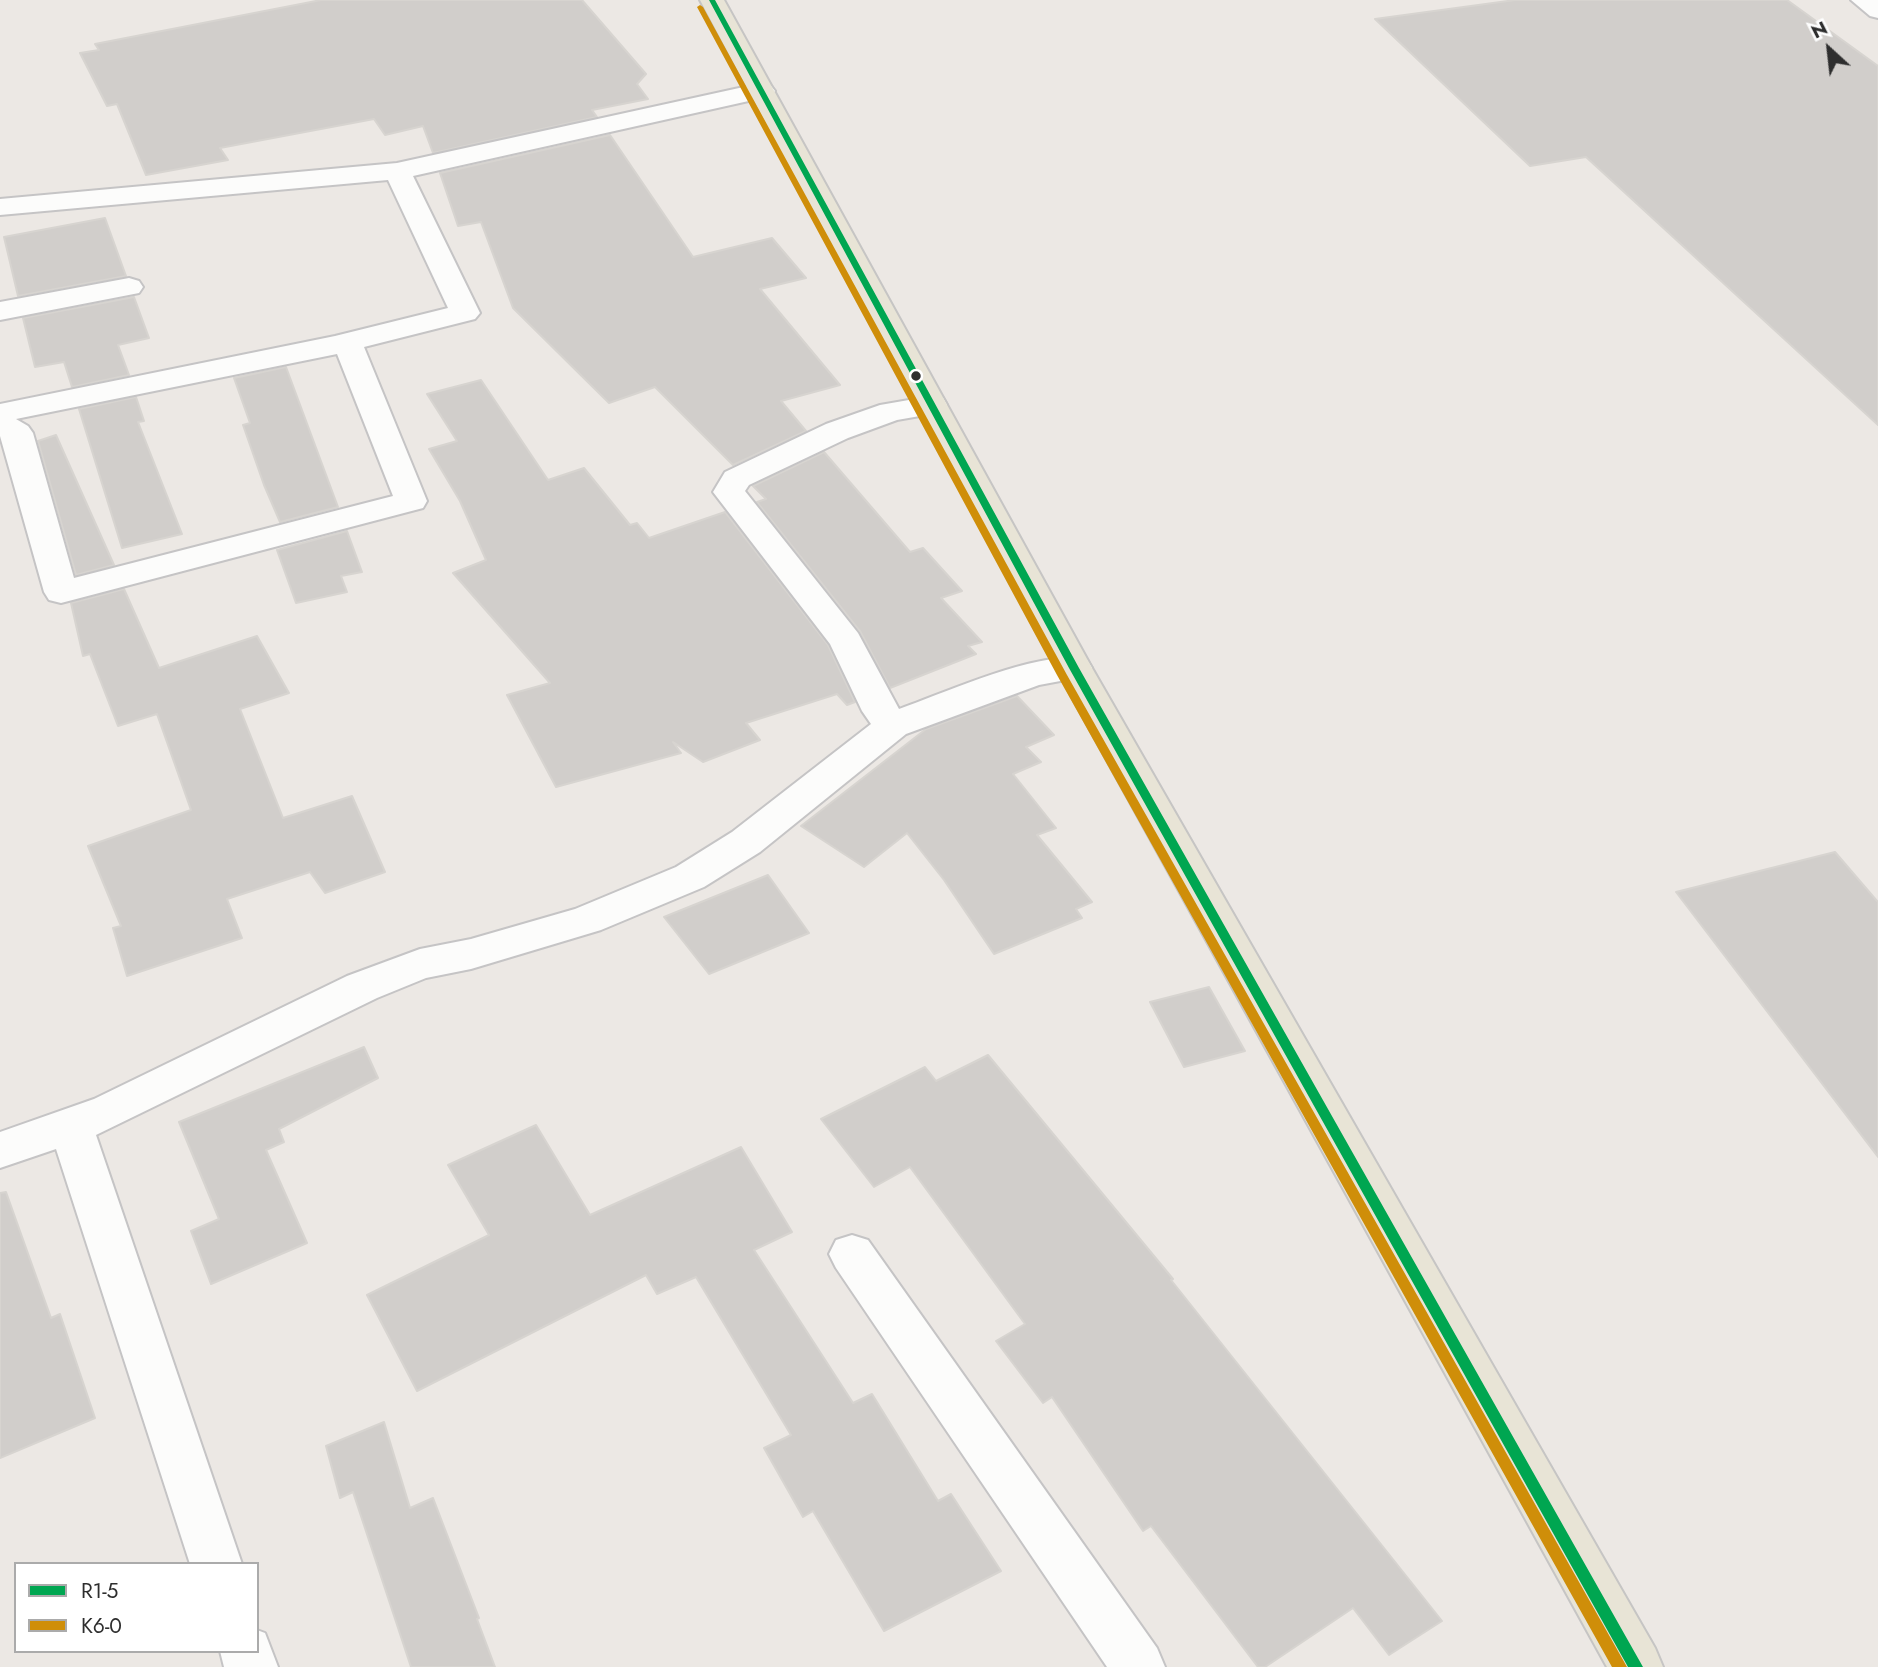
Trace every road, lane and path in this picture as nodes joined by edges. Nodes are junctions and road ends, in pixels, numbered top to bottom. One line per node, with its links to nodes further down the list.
1 (712, 0): 4 (main road)
2 (1863, 0): 3 (street)
3 (1878, 11)
4 (762, 91): 5 (street); 10 (main road)
5 (397, 171): 6 (street); 9 (street)
6 (0, 207)
7 (129, 287): 8 (street)
8 (0, 311)
9 (347, 342): 11 (street); 12 (street)
10 (932, 405): 13 (main road); 14 (street)
11 (0, 413)
12 (0, 423)
13 (1074, 668): 14 (street); 20 (main road)
14 (893, 725): 15 (street)
15 (71, 1127): 16 (street); 18 (street)
16 (0, 1150)
17 (852, 1254): 19 (street)
18 (215, 1562)
19 (1139, 1667)
20 (1636, 1667)

